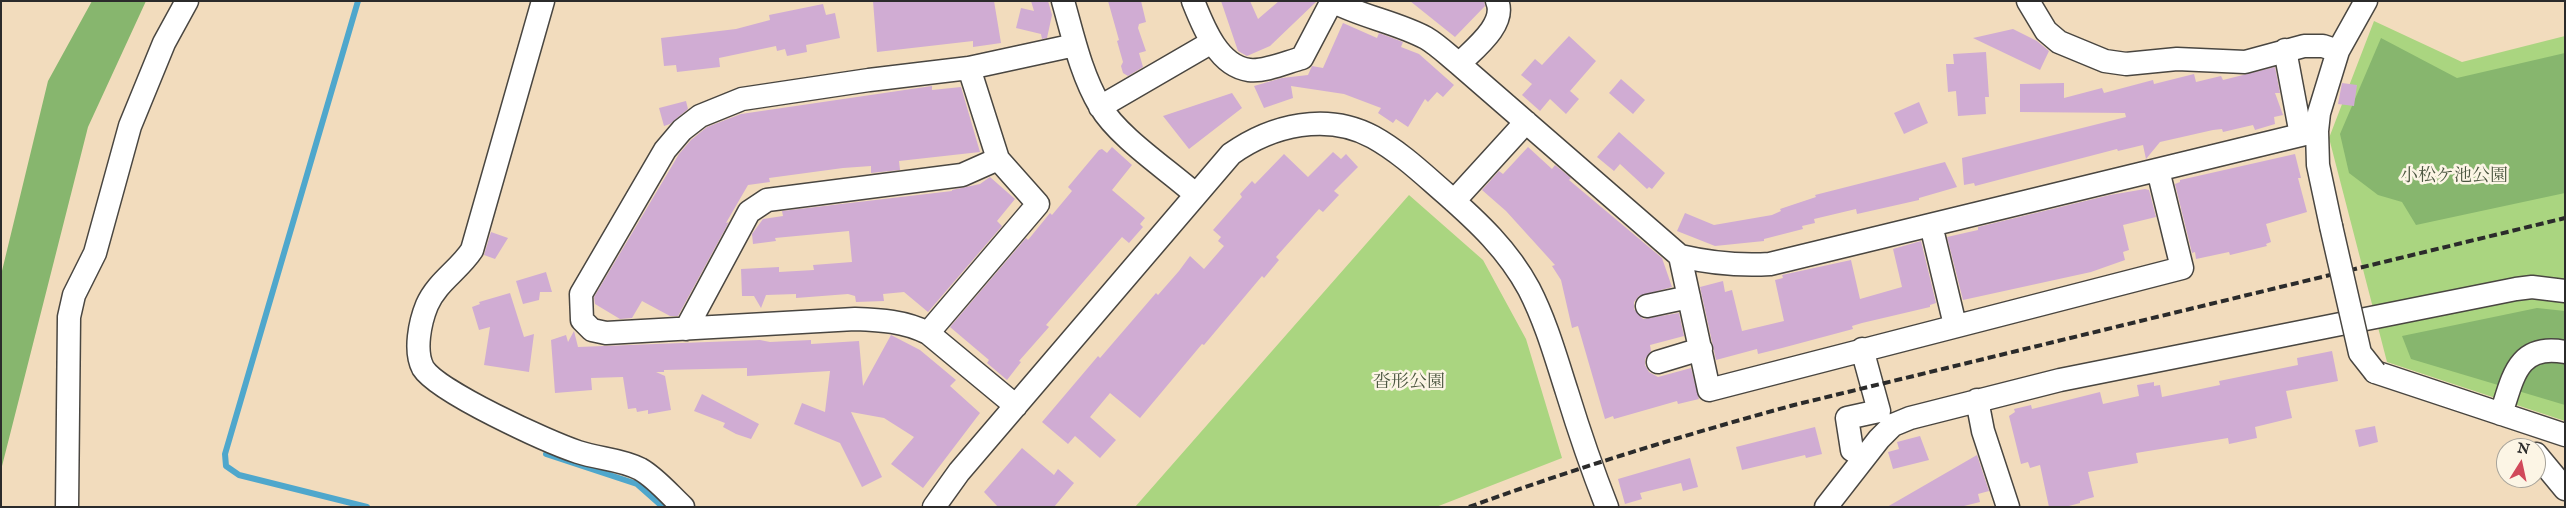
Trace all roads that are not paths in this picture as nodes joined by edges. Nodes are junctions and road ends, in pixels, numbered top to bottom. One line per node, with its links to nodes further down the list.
1 (187, 1): 42 (street)
2 (543, 1): 43 (street)
3 (1063, 1): 9 (street)
4 (1193, 1): 8 (street)
5 (1497, 1): 12 (street)
6 (2028, 1): 10 (street)
7 (2366, 1): 11 (street)
8 (1212, 42): 12 (street); 14 (street)
9 (1075, 45): 13 (street); 14 (street)
10 (2285, 50): 11 (street); 16 (street)
11 (2338, 51): 16 (street)
12 (1459, 64): 15 (street)
13 (970, 68): 17 (street); 27 (street)
14 (1100, 107): 19 (street)
15 (1526, 122): 20 (street); 22 (street)
16 (2309, 133): 18 (street); 35 (street, bridge)
17 (998, 159): 27 (street); 28 (street)
18 (2158, 170): 21 (street); 26 (street)
19 (1195, 194): 20 (street); 34 (street)
20 (1454, 201): 45 (street)
21 (1931, 225): 22 (street); 26 (street)
22 (1680, 256): 24 (street)
23 (2565, 291): 33 (street)
24 (1689, 297): 25 (street); 29 (street)
25 (1647, 306)
26 (1955, 325): 30 (street)
27 (686, 329): 28 (street)
28 (928, 333): 34 (street)
29 (1700, 350): 30 (street); 32 (street)
30 (1862, 350): 38 (street)
31 (2565, 352): 35 (street)
32 (1658, 362)
33 (1977, 400): 38 (street); 46 (street)
34 (1016, 406): 44 (street)
35 (2502, 415): 36 (street); 37 (street)
36 (2565, 435)
37 (2522, 438)
38 (1863, 457): 41 (street)
39 (2546, 466): 40 (street)
40 (2565, 489)
41 (1837, 502)
42 (67, 507)
43 (683, 507)
44 (934, 507)
45 (1607, 507)
46 (2008, 507)

